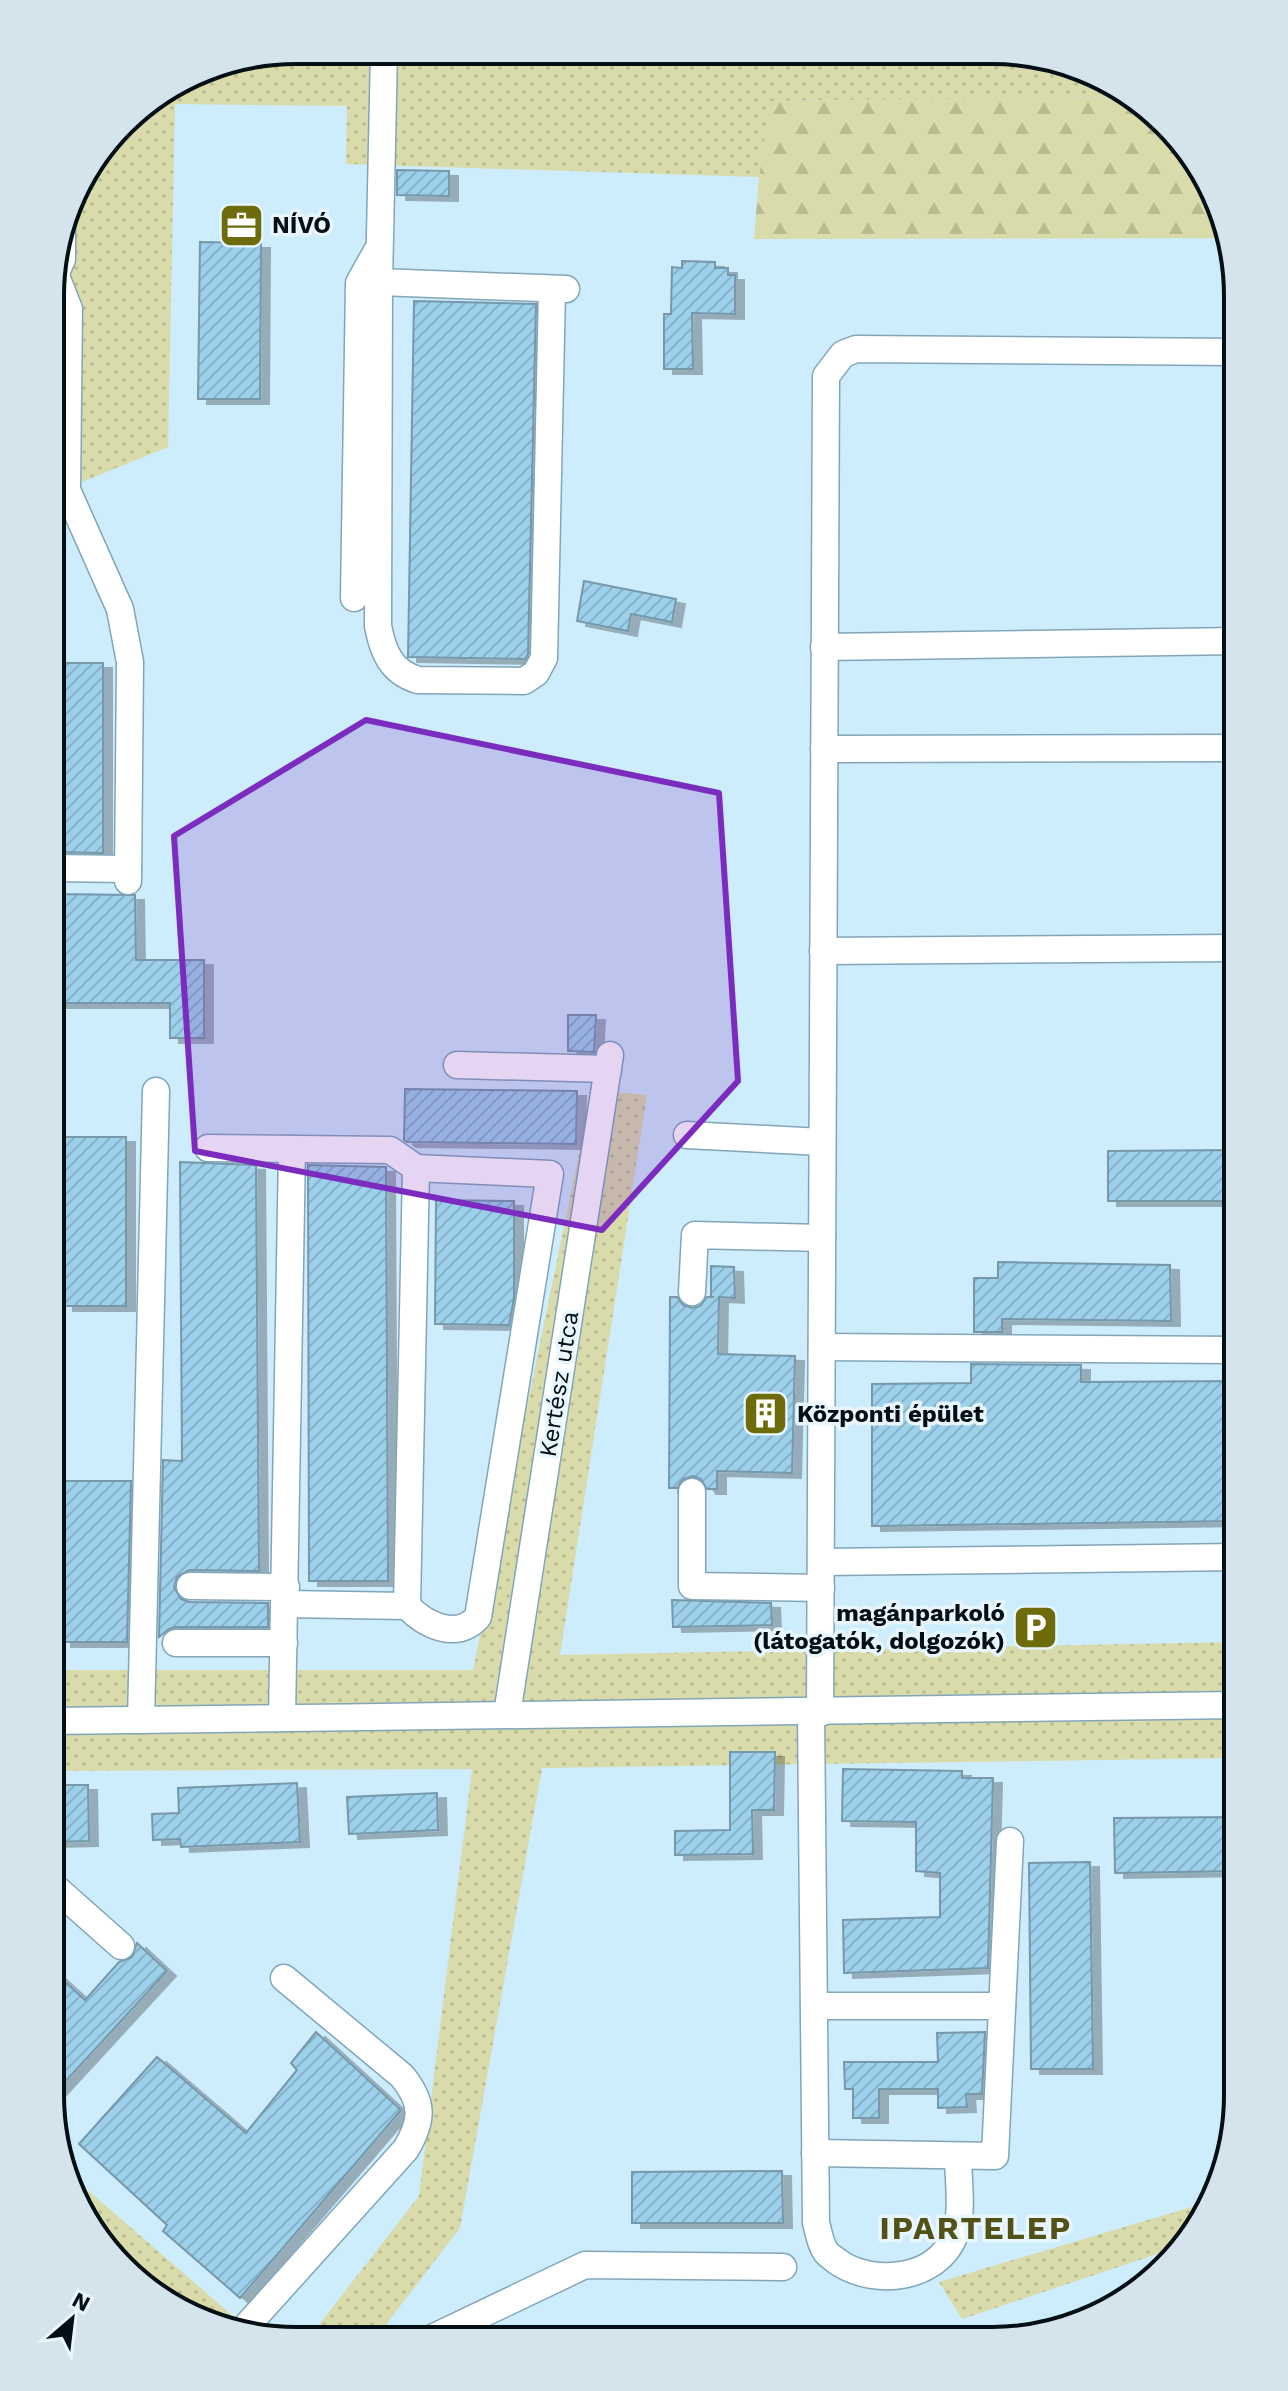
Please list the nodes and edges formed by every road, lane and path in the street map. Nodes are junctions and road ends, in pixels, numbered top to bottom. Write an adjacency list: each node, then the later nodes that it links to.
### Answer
1 (384, 64): 2 (street)
2 (379, 246): 3 (street); 8 (street)
3 (379, 282): 3 (street)
4 (64, 299): 6 (street)
5 (1224, 352): 10 (street)
6 (64, 498)
7 (64, 507): 13 (street)
8 (354, 598)
9 (1224, 641): 10 (street)
10 (824, 647): 12 (street)
11 (1224, 748): 12 (street)
12 (824, 749): 15 (street)
13 (64, 869)
14 (1224, 948): 15 (street)
15 (823, 951): 19 (street)
16 (457, 1065): 37 (street, Kertész utca)
17 (156, 1091): 39 (street)
18 (687, 1135): 19 (street)
19 (822, 1142): 23 (street)
20 (208, 1148): 21 (street)
21 (292, 1149): 22 (street); 31 (street)
22 (416, 1168): 32 (street); 32 (street)
23 (822, 1238): 24 (street); 25 (street)
24 (692, 1292)
25 (822, 1347): 26 (street); 29 (street)
26 (1224, 1350)
27 (692, 1492): 29 (street)
28 (1224, 1558): 29 (street)
29 (821, 1575): 36 (street)
30 (190, 1586): 31 (street)
31 (286, 1596): 32 (street); 34 (street)
32 (407, 1606)
33 (176, 1643): 34 (street)
34 (284, 1643): 38 (street)
35 (1224, 1705): 36 (street)
36 (816, 1713): 37 (street); 45 (street)
37 (507, 1714): 38 (street)
38 (282, 1718): 39 (street)
39 (141, 1720): 40 (street)
40 (64, 1721)
41 (1010, 1841): 46 (street)
42 (64, 1895): 43 (street)
43 (121, 1946)
44 (284, 1978): 50 (street)
45 (814, 2006): 46 (street); 47 (street)
46 (1002, 2006): 48 (street)
47 (815, 2153): 48 (street); 48 (street)
48 (958, 2156)
49 (783, 2267): 51 (street)
50 (250, 2322)
51 (455, 2327)

